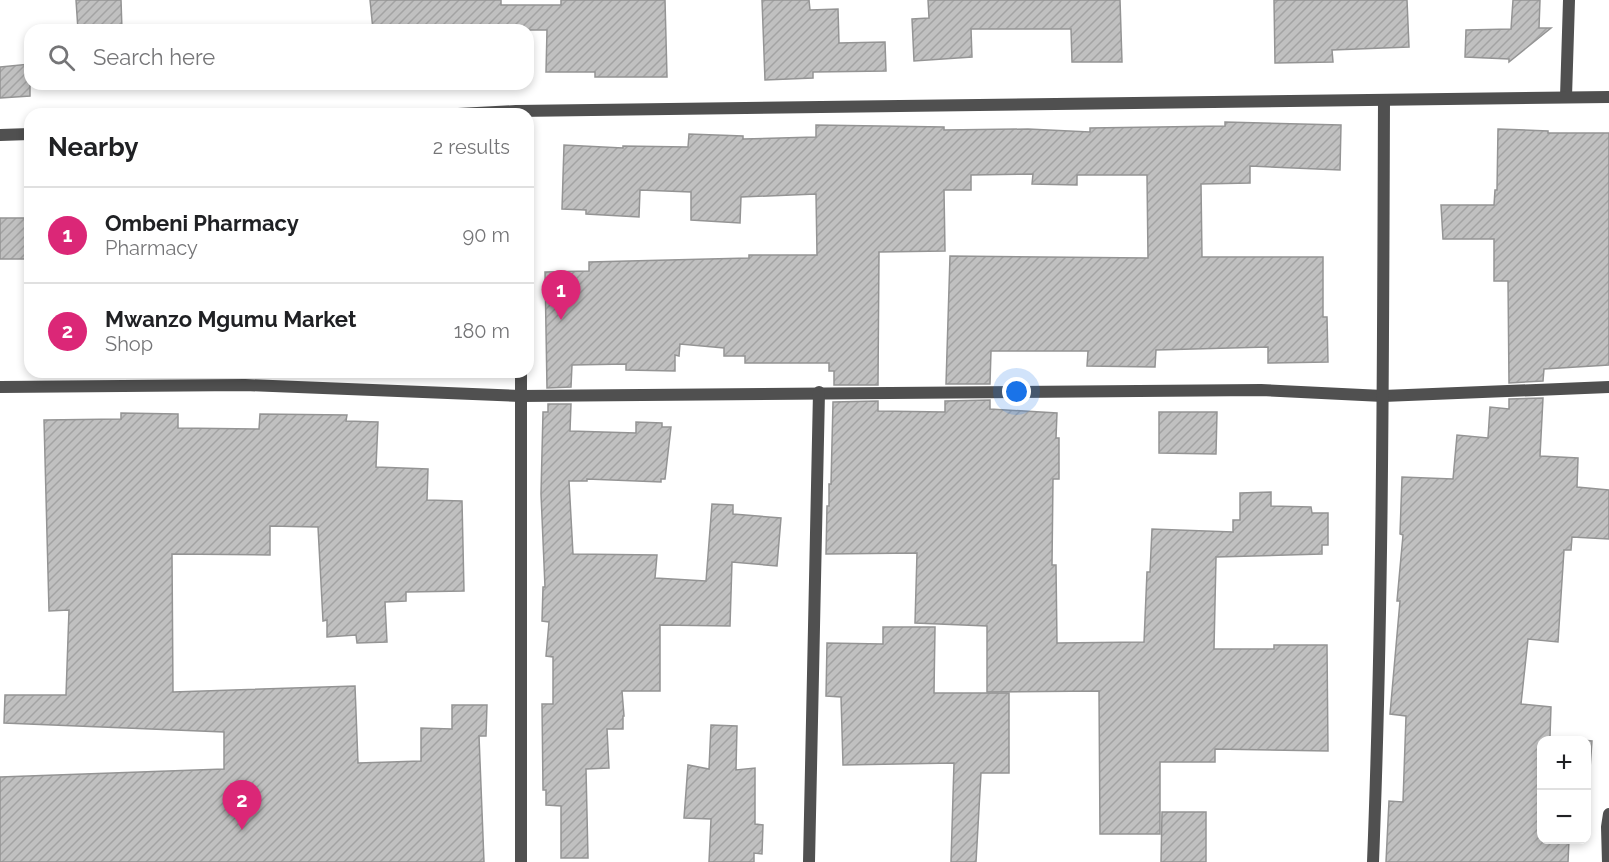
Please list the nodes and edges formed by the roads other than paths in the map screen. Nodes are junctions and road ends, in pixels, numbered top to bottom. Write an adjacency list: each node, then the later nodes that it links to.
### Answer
1 (1569, 0): 2 (street)
2 (1566, 97): 3 (street); 4 (street)
3 (1609, 97)
4 (1384, 100): 5 (street); 13 (street)
5 (534, 113)
6 (24, 134): 7 (street)
7 (0, 135)
8 (521, 378): 12 (street)
9 (0, 387): 12 (street)
10 (1609, 387): 13 (street)
11 (819, 393): 12 (street); 13 (street); 16 (street)
12 (520, 396): 15 (street)
13 (1383, 396): 17 (street)
14 (1609, 814): 18 (street)
15 (521, 862)
16 (809, 862)
17 (1373, 862)
18 (1608, 862)

